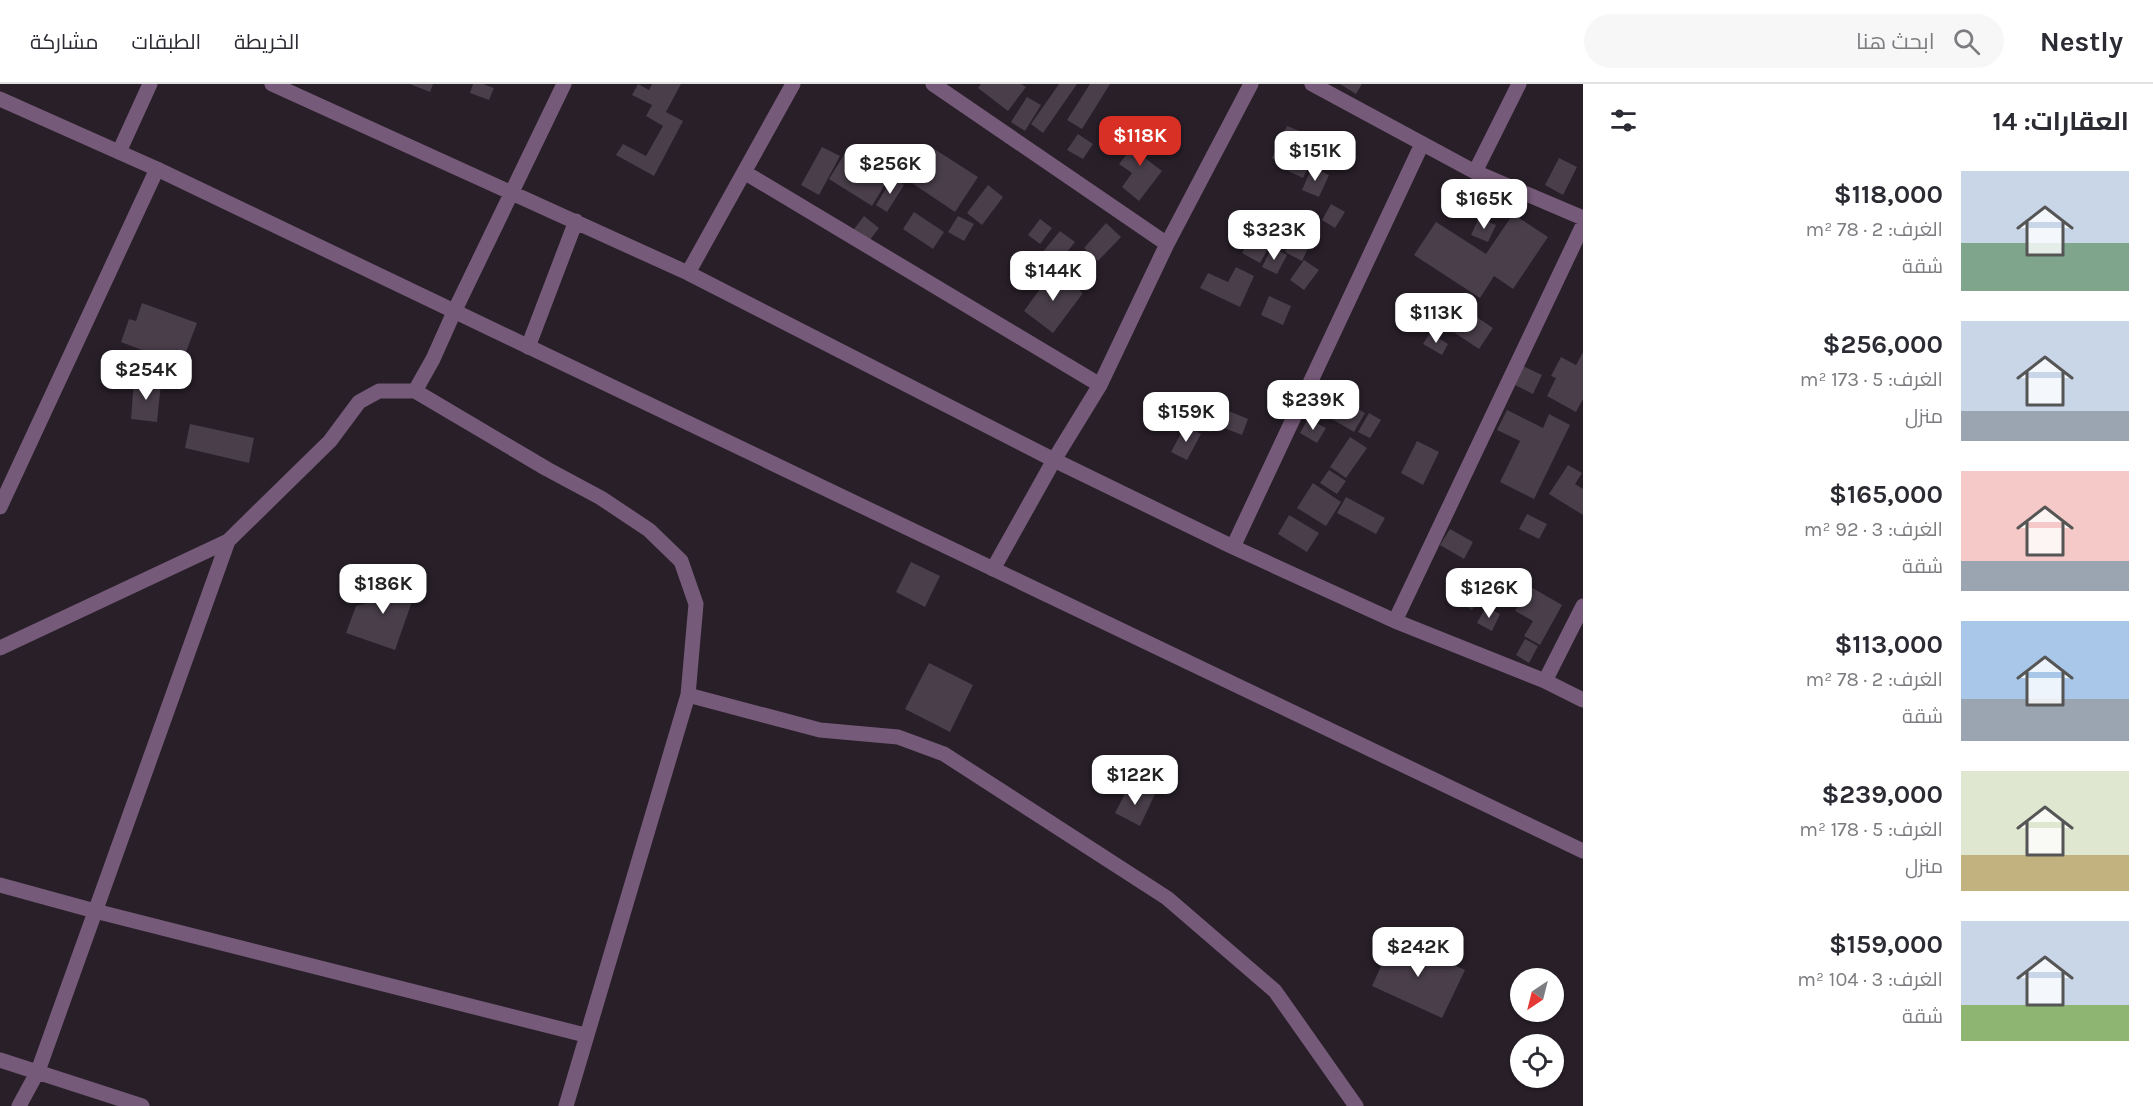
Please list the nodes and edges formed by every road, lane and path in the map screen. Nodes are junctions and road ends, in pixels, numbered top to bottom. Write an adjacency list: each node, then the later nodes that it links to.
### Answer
1 (150, 84): 11 (street)
2 (272, 84): 15 (street)
3 (564, 84): 15 (street)
4 (793, 84): 13 (street)
5 (933, 84): 19 (street)
6 (1251, 84): 19 (street)
7 (1312, 84): 10 (street)
8 (1519, 84): 14 (street)
9 (0, 99): 11 (street)
10 (1422, 144): 14 (street); 28 (street)
11 (119, 152): 12 (street)
12 (157, 169): 21 (street); 26 (street)
13 (744, 172): 20 (street); 23 (street)
14 (1475, 172): 16 (street)
15 (511, 193): 17 (street); 21 (street)
16 (1583, 218)
17 (576, 221): 20 (street); 22 (street)
18 (1583, 225): 31 (street)
19 (1167, 244): 23 (street)
20 (687, 273): 25 (street)
21 (454, 312): 22 (street); 24 (street)
22 (528, 347): 29 (street)
23 (1100, 385): 25 (street)
24 (415, 391): 27 (street); 34 (street)
25 (1054, 460): 28 (street); 29 (street)
26 (0, 507)
27 (228, 541): 32 (street); 38 (street)
28 (1233, 547): 31 (street)
29 (993, 569): 36 (street)
30 (1583, 606): 33 (street)
31 (1395, 621): 33 (street)
32 (0, 648)
33 (1545, 681): 35 (street)
34 (688, 695): 39 (street); 45 (street)
35 (1583, 700)
36 (1583, 851)
37 (0, 885): 38 (street)
38 (95, 911): 39 (street); 41 (street)
39 (585, 1035): 44 (street)
40 (0, 1060): 41 (street)
41 (38, 1071): 42 (street); 43 (street)
42 (19, 1106)
43 (142, 1106)
44 (566, 1106)
45 (1356, 1106)

